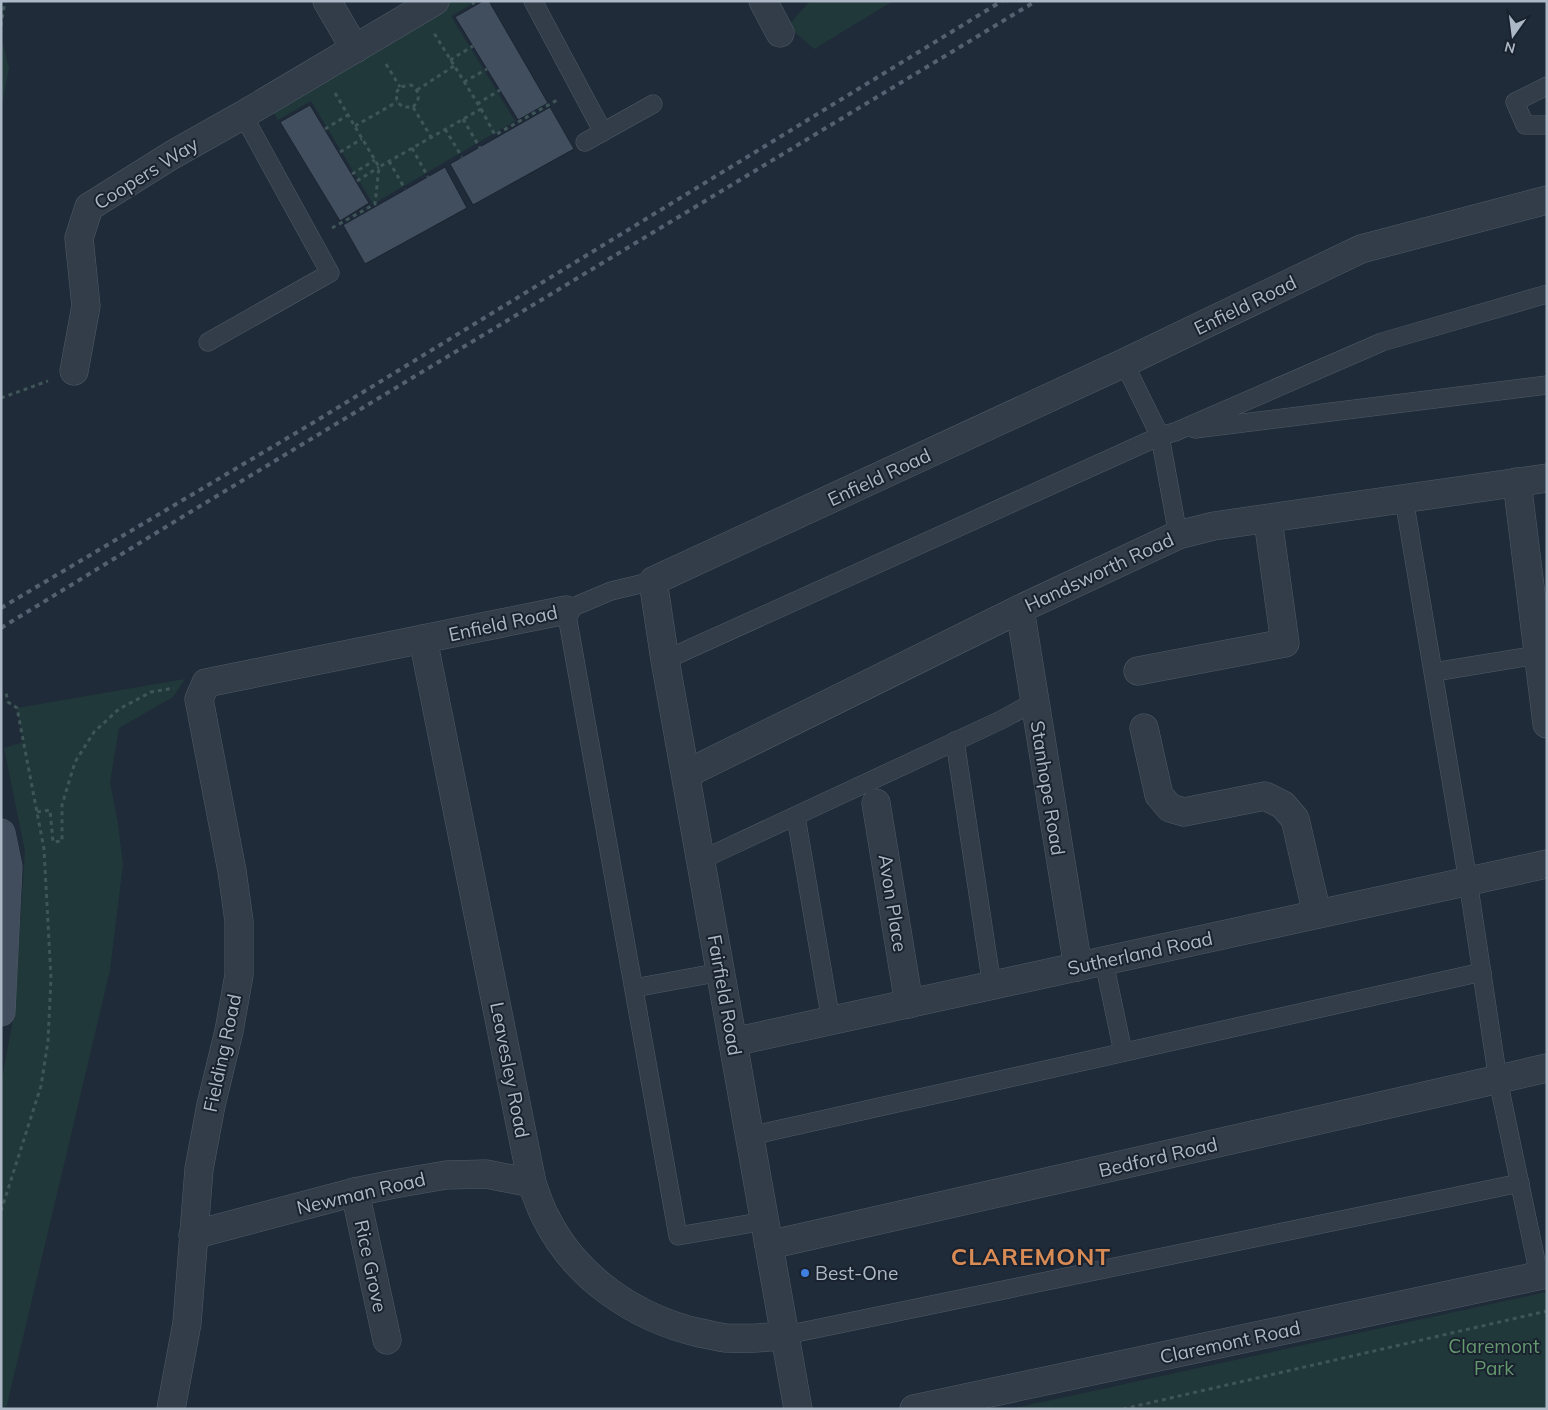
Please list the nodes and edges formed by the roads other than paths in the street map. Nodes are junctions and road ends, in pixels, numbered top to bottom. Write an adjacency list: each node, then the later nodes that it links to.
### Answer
1 (327, 1): 6 (street)
2 (533, 1): 11 (lane)
3 (763, 1): 5 (street)
4 (428, 6): 6 (street, Coopers Way)
5 (780, 34)
6 (355, 49): 9 (street, Coopers Way)
7 (1547, 86): 10 (lane)
8 (653, 104): 11 (lane)
9 (243, 115): 15 (lane); 17 (street, Coopers Way)
10 (1547, 126)
11 (603, 132): 12 (lane)
12 (585, 142)
13 (1547, 200): 16 (street, Enfield Road)
14 (1547, 294): 19 (lane)
15 (208, 342)
16 (1124, 364): 19 (lane); 25 (street, Enfield Road)
17 (74, 371)
18 (1547, 385): 19 (lane)
19 (1168, 434): 24 (lane); 30 (lane)
20 (1547, 478): 21 (street, Handsworth Road)
21 (1517, 482): 22 (street, Handsworth Road); 29 (street)
22 (1404, 499): 23 (street, Handsworth Road); 32 (lane)
23 (1268, 520): 24 (street, Handsworth Road); 31 (street)
24 (1178, 535): 26 (street, Handsworth Road)
25 (653, 581): 27 (lane, Enfield Road); 30 (street, Fairfield Road)
26 (1020, 608): 34 (street, Stanhope Road); 38 (street, Handsworth Road)
27 (566, 610): 28 (street, Enfield Road); 51 (lane)
28 (423, 639): 33 (street, Enfield Road); 60 (street, Leavesley Road)
29 (1538, 654): 32 (lane); 35 (street)
30 (665, 660): 38 (street, Fairfield Road)
31 (1138, 671)
32 (1434, 672): 44 (lane)
33 (203, 691): 64 (street, Fielding Road)
34 (1034, 702): 37 (lane); 47 (street, Stanhope Road)
35 (1547, 724)
36 (1144, 728): 45 (street)
37 (955, 741): 40 (lane); 50 (lane)
38 (686, 774): 42 (street, Fairfield Road)
39 (876, 803): 52 (street, Avon Place)
40 (796, 816): 42 (lane); 54 (lane)
41 (1, 833): 53 (main road)
42 (701, 860): 48 (street, Fairfield Road)
43 (1547, 864): 44 (street, Sutherland Road)
44 (1468, 881): 45 (street, Sutherland Road); 49 (lane)
45 (1317, 914): 46 (street, Sutherland Road)
46 (1104, 962): 47 (street, Sutherland Road); 56 (lane)
47 (1078, 967): 50 (street, Sutherland Road)
48 (721, 972): 51 (lane); 55 (street, Fairfield Road)
49 (1482, 972): 56 (lane); 58 (lane)
50 (992, 986): 52 (street, Sutherland Road)
51 (634, 988): 63 (lane)
52 (909, 1004): 54 (street, Sutherland Road)
53 (1, 1012)
54 (831, 1021): 55 (street, Sutherland Road)
55 (733, 1042): 59 (street, Fairfield Road)
56 (1123, 1052): 59 (lane)
57 (1547, 1068): 58 (street, Bedford Road)
58 (1498, 1080): 61 (lane); 63 (street, Bedford Road)
59 (750, 1136): 63 (street, Fairfield Road)
60 (532, 1183): 62 (street, Newman Road); 66 (street, Leavesley Road)
61 (1520, 1183): 65 (lane); 66 (lane)
62 (355, 1192): 64 (street, Newman Road); 67 (street, Rice Grove)
63 (767, 1233): 66 (street, Fairfield Road)
64 (193, 1235): 68 (street, Fielding Road)
65 (1543, 1274): 70 (street, Claremont Road)
66 (786, 1336): 69 (street, Fairfield Road)
67 (387, 1340)
68 (171, 1409)
69 (798, 1409)
70 (914, 1409)

